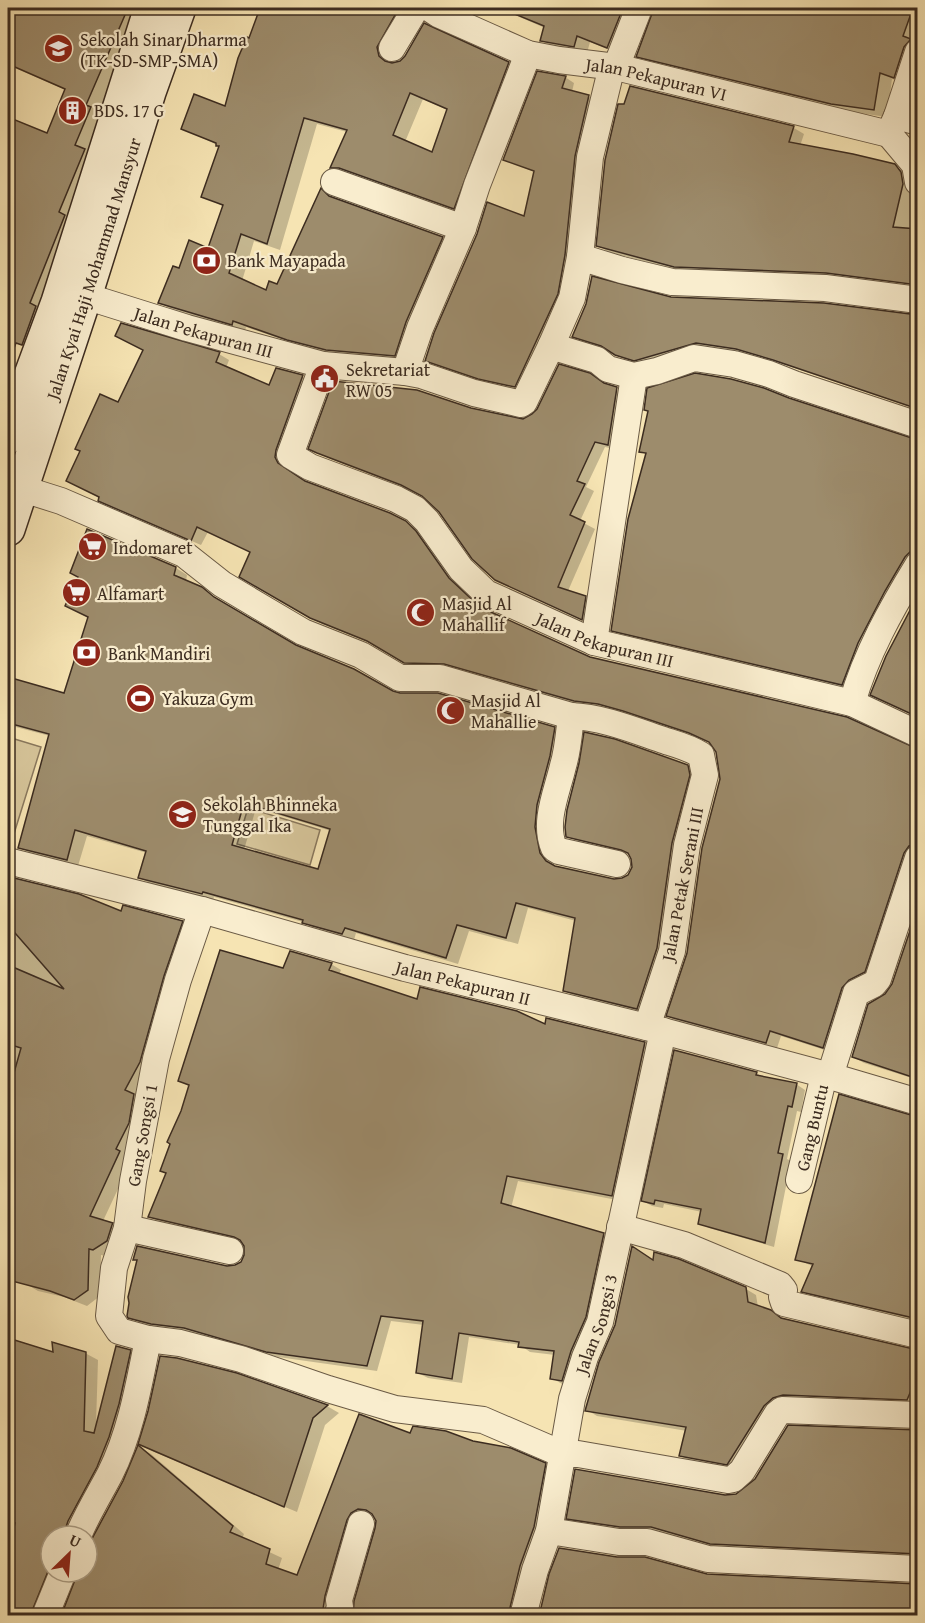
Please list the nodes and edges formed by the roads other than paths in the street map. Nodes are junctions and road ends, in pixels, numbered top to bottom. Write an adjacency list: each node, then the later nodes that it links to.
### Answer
1 (151, 8): 22 (main road, Jalan Kyai Haji Mohammad Mansyur)
2 (178, 8): 15 (main road, Jalan Kyai Haji Mohammad Mansyur)
3 (416, 8): 6 (street)
4 (429, 8): 8 (street, Jalan Pekapuran VI)
5 (639, 8): 9 (street)
6 (393, 48)
7 (918, 52): 10 (street)
8 (528, 54): 9 (street, Jalan Pekapuran VI); 13 (street)
9 (614, 66): 10 (street, Jalan Pekapuran VI); 14 (street)
10 (901, 124): 12 (street)
11 (334, 182): 13 (street)
12 (918, 182)
13 (462, 228): 19 (street)
14 (580, 257): 16 (street); 17 (street)
15 (85, 296): 18 (street, Jalan Pekapuran III); 23 (main road, Jalan Kyai Haji Mohammad Mansyur)
16 (918, 300)
17 (551, 346): 19 (street, Jalan Pekapuran III); 20 (street)
18 (322, 365): 19 (street, Jalan Pekapuran III); 26 (street, Jalan Pekapuran III)
19 (405, 372)
20 (634, 376): 21 (street); 26 (street)
21 (918, 425)
22 (8, 437)
23 (20, 488): 24 (main road, Jalan Kyai Haji Mohammad Mansyur); 28 (street)
24 (8, 529)
25 (918, 565): 27 (street)
26 (594, 642): 27 (street, Jalan Pekapuran III)
27 (852, 703): 29 (street, Jalan Pekapuran III)
28 (571, 716): 32 (street); 34 (street, Jalan Petak Serani III)
29 (918, 734)
30 (918, 858): 35 (street, Gang Buntu)
31 (8, 861): 33 (street, Jalan Pekapuran II)
32 (617, 864)
33 (202, 910): 34 (street, Jalan Pekapuran II); 39 (street, Gang Songsi 1)
34 (655, 1029): 35 (street, Jalan Pekapuran II); 38 (street, Jalan Songsi 3)
35 (827, 1075): 36 (street, Jalan Pekapuran II); 37 (street, Gang Buntu)
36 (918, 1102)
37 (799, 1180)
38 (620, 1227): 41 (street); 44 (street, Jalan Songsi 3)
39 (127, 1228): 40 (street); 42 (street, Gang Songsi 1)
40 (230, 1251)
41 (918, 1335)
42 (148, 1340): 44 (street, Gang Songsi 1); 45 (street)
43 (918, 1415): 44 (street, Gang Songsi 1)
44 (562, 1454): 47 (street, Jalan Songsi 3)
45 (83, 1524)
46 (361, 1524): 51 (street)
47 (549, 1531): 48 (street); 52 (street, Jalan Songsi 3)
48 (918, 1569)
49 (58, 1584): 50 (street)
50 (45, 1616)
51 (337, 1616)
52 (523, 1616)

